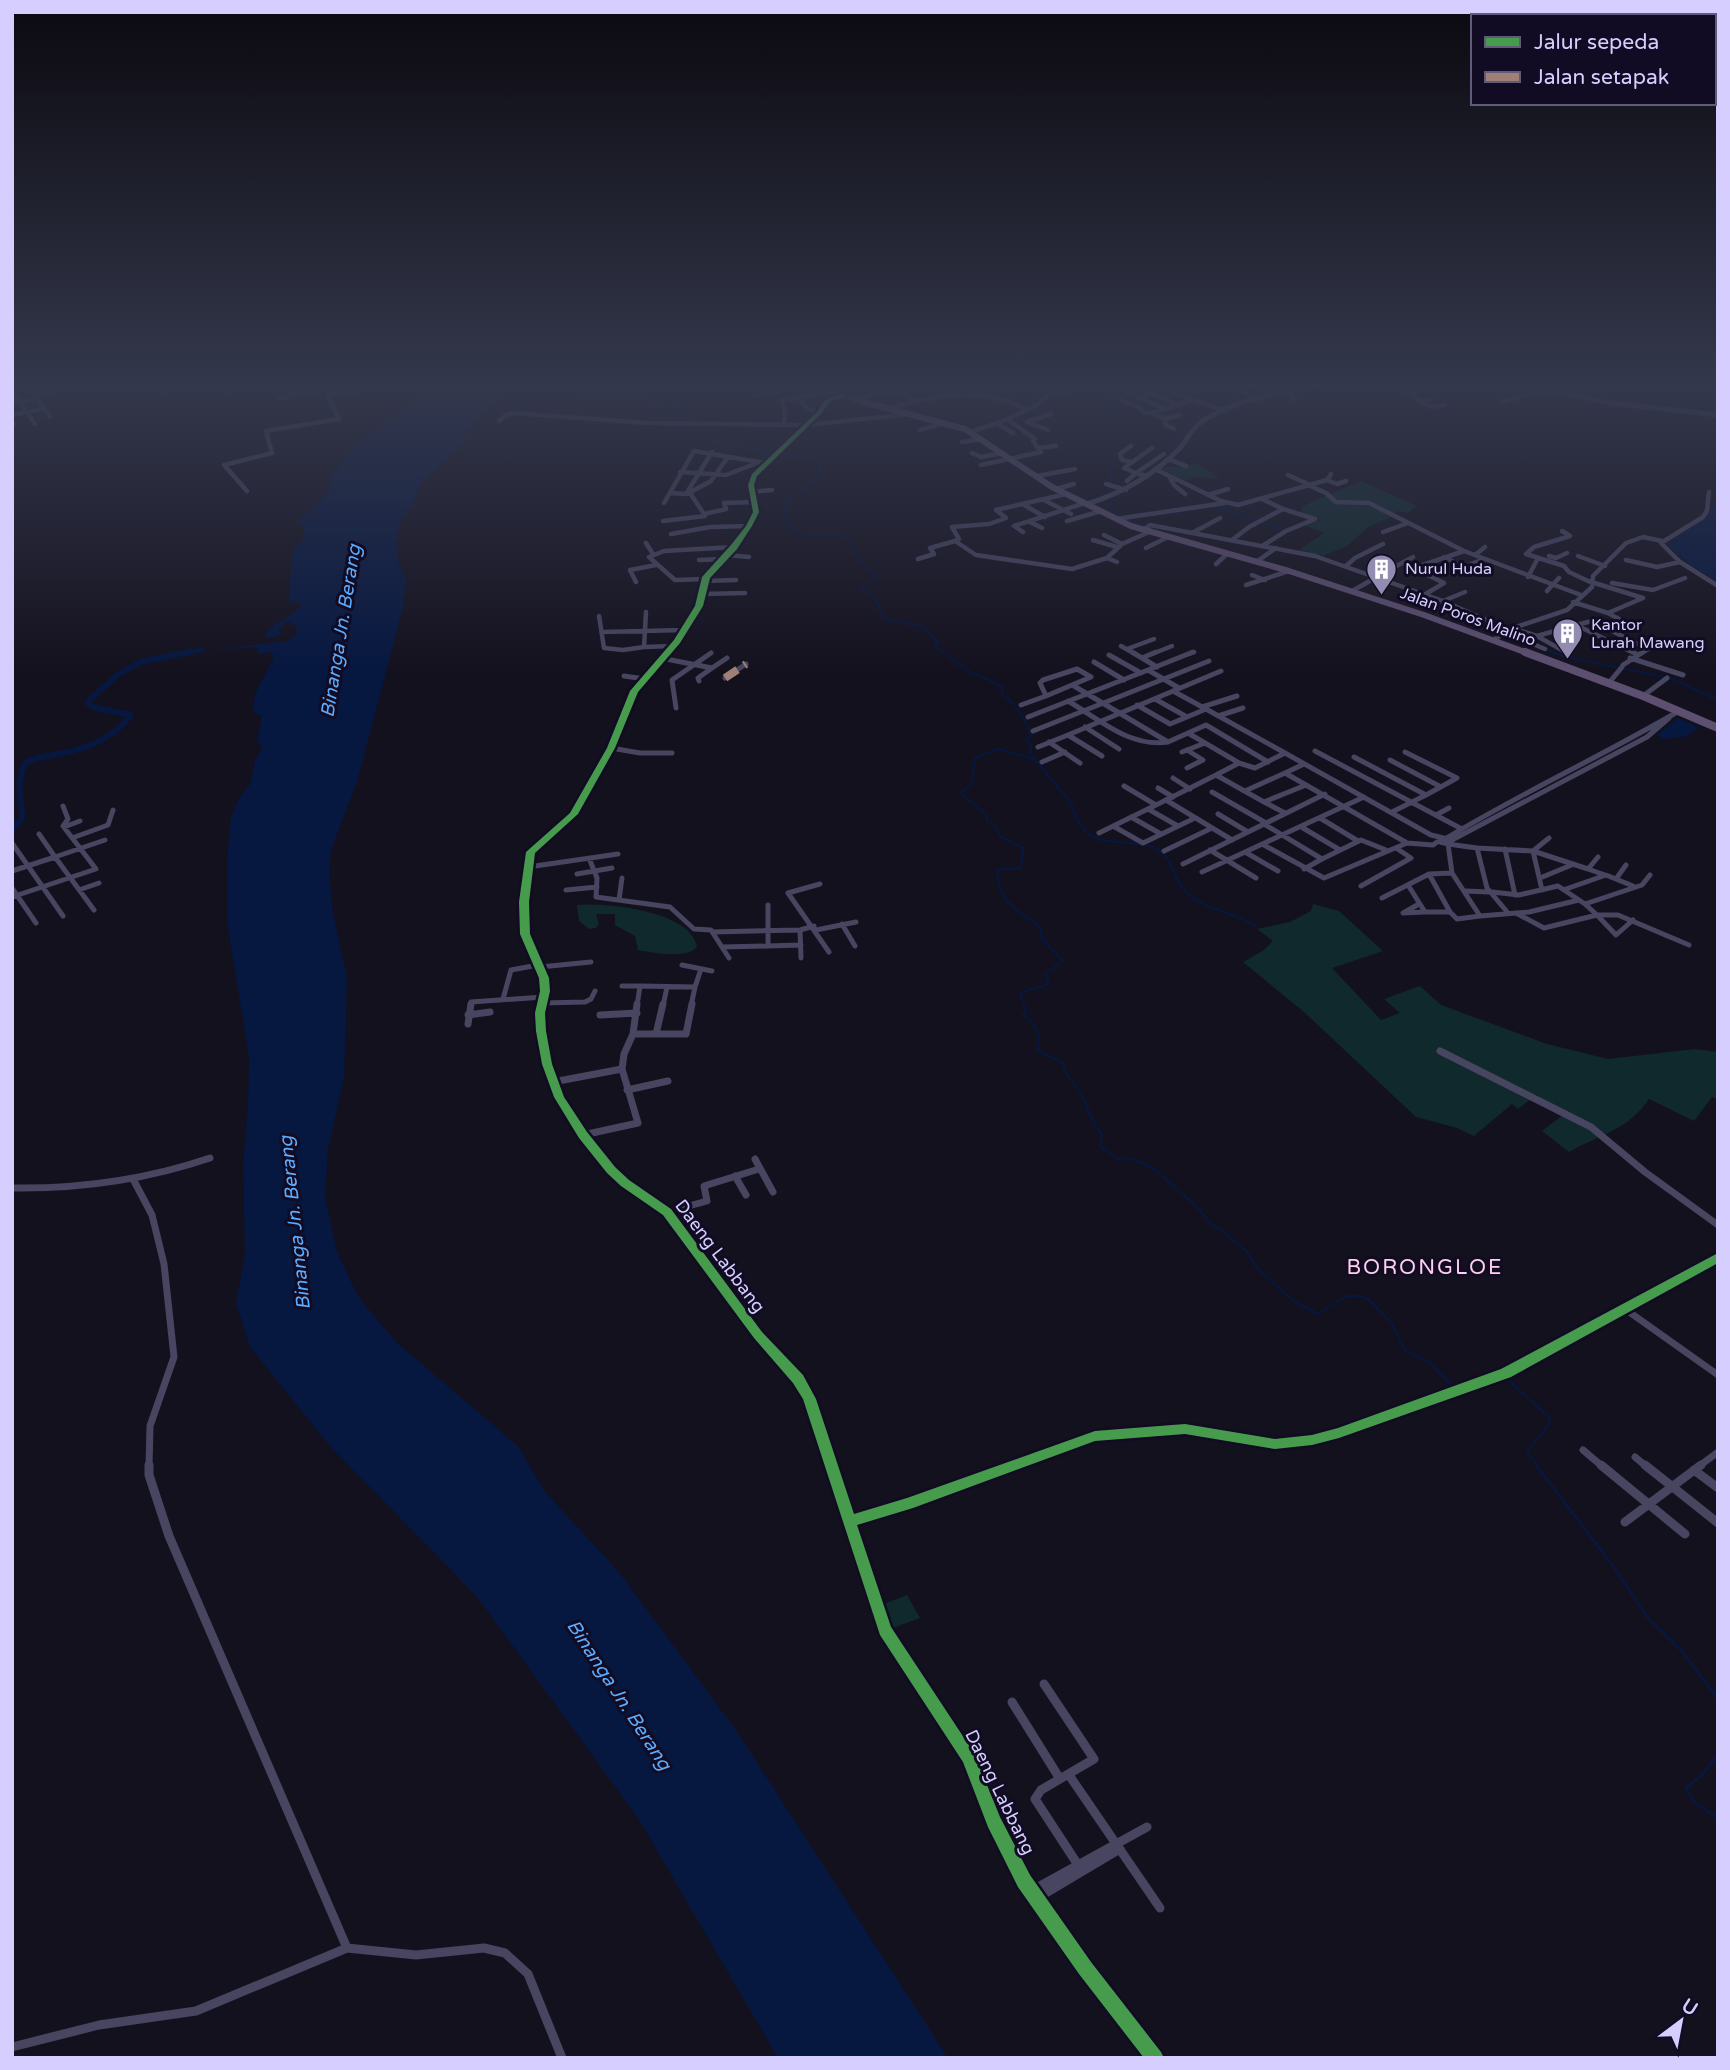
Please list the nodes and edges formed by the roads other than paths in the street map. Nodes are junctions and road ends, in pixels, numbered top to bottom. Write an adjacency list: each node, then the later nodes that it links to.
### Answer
1 (238, 482): 21 (street)
2 (675, 482): 24 (street)
3 (693, 482): 25 (street)
4 (706, 482): 25 (street)
5 (752, 482): 22 (street)
6 (1045, 482): 15 (main road, Jalan Poros Malino)
7 (1137, 482): 18 (street)
8 (1172, 482): 27 (street)
9 (1180, 482): 29 (street)
10 (1302, 482): 14 (street)
11 (1321, 482): 14 (street)
12 (1074, 484): 15 (street)
13 (1107, 484): 18 (street)
14 (1309, 485): 20 (street); 50 (street)
15 (1056, 489): 26 (main road, Jalan Poros Malino)
16 (1228, 489): 29 (street)
17 (772, 490): 22 (street)
18 (1126, 490): 35 (street)
19 (1269, 490): 30 (street)
20 (1292, 490): 28 (street); 30 (street)
21 (247, 491)
22 (753, 492): 33 (street, Daeng Labbang)
23 (1709, 492): 66 (street)
24 (670, 493): 25 (street); 34 (street)
25 (688, 494): 42 (street)
26 (1066, 494): 35 (main road, Jalan Poros Malino); 53 (street)
27 (1185, 494)
28 (1301, 494)
29 (1208, 495): 36 (street)
30 (1268, 497): 31 (street)
31 (1260, 499): 36 (street); 38 (street)
32 (1044, 500): 39 (street)
33 (755, 502): 42 (street); 52 (street, Daeng Labbang)
34 (664, 503)
35 (1086, 503): 39 (street); 40 (main road, Jalan Poros Malino)
36 (1227, 503): 44 (street)
37 (1024, 505): 43 (street)
38 (1283, 509): 64 (street); 70 (street)
39 (1064, 510): 41 (street); 43 (street)
40 (1101, 511): 44 (main road, Jalan Poros Malino); 48 (street)
41 (1071, 514)
42 (704, 515): 47 (street); 51 (street)
43 (1045, 517): 49 (street)
44 (1120, 518): 55 (main road, Jalan Poros Malino)
45 (1220, 518): 60 (street)
46 (952, 519): 53 (street)
47 (663, 521)
48 (1067, 521)
49 (1030, 522): 54 (street); 57 (street)
50 (1408, 523): 58 (street); 76 (street)
51 (714, 526): 52 (street); 59 (street)
52 (749, 526): 72 (street, Daeng Labbang)
53 (958, 526): 65 (street)
54 (1042, 528)
55 (1147, 529): 60 (street); 62 (main road, Jalan Poros Malino); 71 (street)
56 (1562, 531): 87 (street)
57 (1023, 532)
58 (1383, 532)
59 (671, 534)
60 (1193, 534): 64 (street); 67 (street)
61 (1104, 535): 71 (street)
62 (1168, 537): 67 (main road, Jalan Poros Malino); 74 (street)
63 (1093, 540): 71 (street)
64 (1232, 540): 70 (street)
65 (956, 541): 86 (street); 88 (street)
66 (1662, 541): 94 (street); 100 (street)
67 (1185, 542): 79 (main road, Jalan Poros Malino)
68 (646, 543): 78 (street)
69 (1383, 544): 99 (street)
70 (1264, 545): 75 (street)
71 (1119, 546): 86 (street)
72 (734, 547): 78 (street); 82 (street, Daeng Labbang)
73 (1485, 547): 80 (street)
74 (1146, 548)
75 (1274, 549): 93 (street); 99 (street)
76 (1464, 551): 80 (street); 85 (street)
77 (1567, 553): 87 (street)
78 (653, 554): 98 (street)
79 (1227, 554): 93 (main road, Jalan Poros Malino); 96 (street)
80 (1475, 555): 89 (street)
81 (1578, 556): 100 (street)
82 (725, 557): 83 (street); 90 (street); 109 (street, Daeng Labbang)
83 (749, 557)
84 (1413, 557): 95 (street)
85 (1444, 557): 101 (street); 102 (street)
86 (1107, 558): 92 (street)
87 (1539, 558): 106 (street); 112 (street)
88 (918, 559)
89 (1485, 559): 97 (street); 106 (street)
90 (699, 560)
91 (1626, 560): 94 (street)
92 (1117, 562)
93 (1255, 562): 103 (main road, Jalan Poros Malino)
94 (1680, 562): 116 (street)
95 (1403, 563): 101 (street); 105 (street)
96 (1216, 564)
97 (1471, 564)
98 (656, 565): 109 (street); 113 (street)
99 (1346, 566): 105 (street)
100 (1605, 566): 112 (street)
101 (1414, 568): 124 (street)
102 (1469, 570)
103 (1289, 571): 111 (street); 117 (main road, Jalan Poros Malino)
104 (1252, 575): 111 (street)
105 (1376, 577): 117 (street); 124 (street)
106 (1528, 577): 115 (street)
107 (1685, 578): 112 (street)
108 (1559, 579): 115 (street)
109 (704, 580): 110 (street); 122 (street, Daeng Labbang)
110 (736, 580)
111 (1265, 580): 114 (street)
112 (1594, 580): 119 (street); 129 (street)
113 (636, 582)
114 (1246, 584)
115 (1554, 586): 118 (street); 125 (street)
116 (1718, 586)
117 (1352, 591): 141 (main road, Jalan Poros Malino)
118 (1547, 591)
119 (1588, 591): 123 (street); 125 (street)
120 (1465, 592): 126 (street)
121 (745, 593): 122 (street)
122 (701, 594): 133 (street, Daeng Labbang)
123 (1596, 594)
124 (1424, 595): 126 (street)
125 (1581, 595): 127 (street)
126 (1443, 601): 135 (street)
127 (1573, 602): 129 (street); 135 (street)
128 (646, 612): 134 (street)
129 (1608, 613): 131 (street)
130 (599, 616): 137 (street)
131 (1626, 623)
132 (1576, 625): 136 (street); 150 (street); 150 (street)
133 (684, 629): 134 (street); 143 (street, Daeng Labbang)
134 (644, 630): 137 (street); 145 (street)
135 (1509, 631): 138 (street); 141 (street); 146 (street)
136 (1558, 631): 138 (street); 139 (street)
137 (602, 632): 145 (street)
138 (1537, 636): 146 (street)
139 (1570, 637)
140 (1154, 639): 154 (street)
141 (1493, 640): 174 (main road, Jalan Poros Malino)
142 (1563, 643): 146 (street)
143 (672, 646): 145 (street); 152 (street, Daeng Labbang)
144 (1172, 646): 154 (street)
145 (644, 647)
146 (1549, 647): 149 (street)
147 (698, 652): 158 (street)
148 (1194, 652): 160 (street)
149 (1567, 653)
150 (1636, 654): 155 (street)
151 (1109, 655): 165 (street)
152 (661, 658): 158 (street); 170 (street, Daeng Labbang)
153 (727, 658): 161 (street)
154 (1142, 658): 160 (street)
155 (1630, 658): 166 (street); 174 (street)
156 (1209, 661): 171 (street)
157 (1094, 662): 172 (street)
158 (693, 664): 161 (street); 188 (street)
159 (746, 664): 164 (street)
160 (1157, 667): 162 (street)
161 (713, 668): 164 (street); 173 (street)
162 (1148, 670): 165 (street); 171 (street)
163 (1222, 671): 176 (street)
164 (730, 672): 168 (street)
165 (1141, 673): 172 (street)
166 (1684, 675)
167 (624, 676): 170 (street)
168 (724, 678)
169 (1667, 678): 180 (street)
170 (645, 679): 208 (street, Daeng Labbang)
171 (1164, 679): 176 (street); 185 (street)
172 (1124, 680): 177 (street)
173 (699, 681)
174 (1608, 684): 180 (main road, Jalan Poros Malino)
175 (1074, 686): 177 (street); 178 (street); 178 (street)
176 (1176, 690): 181 (street); 182 (street)
177 (1088, 694): 183 (street); 185 (street)
178 (1046, 696): 184 (street)
179 (1237, 696): 189 (street)
180 (1643, 696): 192 (main road, Jalan Poros Malino)
181 (1154, 699): 187 (street); 196 (street)
182 (1189, 700): 186 (street); 189 (street)
183 (1068, 701): 191 (street); 195 (street)
184 (1019, 703)
185 (1104, 703): 191 (street); 193 (street)
186 (1179, 704)
187 (1138, 705): 193 (street); 196 (street)
188 (676, 708)
189 (1203, 708): 194 (street); 196 (street)
190 (1242, 708): 194 (street)
191 (1086, 710): 197 (street); 201 (street)
192 (1679, 711): 200 (main road, Jalan Poros Malino); 261 (street)
193 (1120, 713): 197 (street); 205 (street)
194 (1218, 716): 214 (street)
195 (1028, 717)
196 (1188, 717): 198 (street)
197 (1102, 720): 199 (street); 205 (street)
198 (1206, 725): 202 (street); 219 (street)
199 (1086, 727): 203 (street); 209 (street)
200 (1718, 728)
201 (1033, 731)
202 (1188, 733): 205 (street); 206 (street)
203 (1068, 735): 204 (street); 215 (street)
204 (1049, 742): 207 (street); 211 (street)
205 (1168, 742)
206 (1205, 743): 221 (street); 223 (street)
207 (1038, 747)
208 (611, 748): 213 (street); 296 (street, Daeng Labbang)
209 (1119, 749)
210 (1315, 751): 240 (street)
211 (1065, 752): 218 (street); 220 (street)
212 (1405, 752): 229 (street)
213 (672, 753)
214 (1285, 753): 219 (street); 222 (street)
215 (1102, 756)
216 (1354, 757): 235 (street)
217 (1390, 760): 229 (street)
218 (1042, 762)
219 (1268, 762): 221 (street)
220 (1080, 763)
221 (1239, 763): 225 (street)
222 (1304, 764): 224 (street); 237 (street)
223 (1187, 768)
224 (1285, 773): 227 (street); 232 (street)
225 (1216, 775): 231 (street); 232 (street)
226 (1172, 778): 231 (street)
227 (1306, 785): 234 (street); 239 (street)
228 (1124, 786): 241 (street)
229 (1440, 787): 235 (street)
230 (1158, 788): 236 (street)
231 (1190, 789): 236 (street)
232 (1245, 791): 239 (street)
233 (1212, 792): 255 (street)
234 (1325, 794): 243 (street); 248 (street)
235 (1426, 795): 240 (street)
236 (1173, 797): 238 (street)
237 (1364, 797): 243 (street); 247 (street)
238 (1166, 800): 241 (street); 252 (street)
239 (1264, 802): 248 (street)
240 (1410, 802): 247 (street); 250 (street)
241 (1156, 805): 244 (street)
242 (63, 806): 258 (street)
243 (1345, 806): 253 (street); 274 (street)
244 (1148, 808): 251 (street); 257 (street)
245 (1449, 808): 250 (street)
246 (113, 810): 267 (street)
247 (1392, 812): 272 (street)
248 (1285, 813): 255 (street)
249 (1218, 814): 262 (street)
250 (1436, 816): 261 (street)
251 (1131, 817): 256 (street); 265 (street)
252 (1195, 818): 257 (street); 259 (street)
253 (1320, 818): 260 (street); 271 (street)
254 (80, 821): 258 (street)
255 (1265, 823): 262 (street); 266 (street)
256 (1114, 826): 263 (street); 265 (street)
257 (1178, 826): 265 (street)
258 (64, 827): 267 (street)
259 (1212, 828): 270 (street); 283 (street)
260 (1303, 828): 266 (street); 281 (street)
261 (1463, 830): 272 (street); 276 (street)
262 (1248, 832): 270 (street)
263 (1099, 833)
264 (39, 834): 287 (street)
265 (1161, 834)
266 (1284, 836): 275 (street); 290 (street)
267 (72, 838): 277 (street)
268 (1549, 838): 284 (street)
269 (105, 840): 277 (street)
270 (1231, 840): 280 (street)
271 (1358, 841): 281 (street); 282 (street)
272 (1443, 841): 274 (street); 276 (street); 304 (street)
273 (12, 843): 295 (street)
274 (1407, 843): 278 (street)
275 (1262, 844): 285 (street); 298 (street)
276 (1476, 847): 279 (street); 327 (street)
277 (80, 848): 287 (street); 309 (street)
278 (1396, 848): 282 (street); 317 (street)
279 (1505, 849): 284 (street); 328 (street)
280 (1210, 850): 291 (street); 292 (street)
281 (1340, 850): 290 (street)
282 (1386, 850): 298 (street)
283 (1164, 851)
284 (1533, 851): 293 (street); 312 (street)
285 (1245, 852): 291 (street); 302 (street)
286 (618, 854): 289 (street)
287 (55, 857): 295 (street); 309 (street)
288 (1598, 857): 299 (street)
289 (589, 858): 296 (street); 301 (street)
290 (1322, 859): 298 (street)
291 (1229, 860): 303 (street); 311 (street)
292 (1183, 864)
293 (1574, 864): 299 (street); 312 (street)
294 (1626, 865): 313 (street)
295 (29, 866): 300 (street); 318 (street)
296 (528, 867): 363 (street, Daeng Labbang)
297 (612, 868): 301 (street)
298 (1304, 869)
299 (1588, 869): 307 (street)
300 (12, 871)
301 (594, 871): 305 (street); 319 (street)
302 (1278, 872)
303 (1202, 873)
304 (1452, 873): 306 (street); 326 (street)
305 (577, 874)
306 (1429, 874): 316 (street); 337 (street)
307 (1606, 875): 313 (street); 322 (street)
308 (1650, 875): 320 (street)
309 (71, 878): 318 (street); 323 (street)
310 (622, 878): 331 (street)
311 (1256, 878)
312 (1540, 878): 325 (street)
313 (1616, 879): 320 (street)
314 (99, 883): 323 (street)
315 (820, 884): 347 (street)
316 (1408, 885): 330 (street); 333 (street)
317 (1361, 886)
318 (43, 887): 329 (street); 341 (street)
319 (597, 887): 324 (street); 331 (street)
320 (1634, 887): 332 (street)
321 (12, 888): 329 (street)
322 (1566, 889): 325 (street); 332 (street)
323 (79, 890): 335 (street)
324 (566, 890)
325 (1542, 890): 328 (street)
326 (1465, 891): 327 (street); 342 (street)
327 (1491, 892): 328 (street); 338 (street)
328 (1515, 895)
329 (15, 897): 345 (street)
330 (1382, 898)
331 (620, 900): 350 (street)
332 (1582, 902): 339 (street); 340 (street)
333 (1419, 904): 336 (street); 336 (street)
334 (768, 905): 348 (street)
335 (94, 910)
336 (1425, 912): 337 (street)
337 (1450, 912): 342 (street)
338 (1508, 913): 339 (street); 342 (street)
339 (1516, 913): 340 (street)
340 (1597, 915): 343 (street); 343 (street)
341 (63, 916)
342 (1480, 916)
343 (1633, 920): 351 (street)
344 (856, 922): 346 (street)
345 (36, 923)
346 (842, 925): 347 (street); 354 (street)
347 (815, 928): 349 (street); 357 (street)
348 (768, 930): 349 (street); 350 (street); 352 (street)
349 (800, 930): 353 (street)
350 (712, 932): 355 (street)
351 (1689, 945)
352 (768, 946): 353 (street); 356 (street)
353 (801, 946): 360 (street)
354 (855, 946)
355 (722, 947): 356 (street); 359 (street)
356 (757, 947): 358 (street)
357 (829, 952)
358 (757, 957)
359 (729, 958)
360 (801, 958)
361 (591, 962): 363 (street)
362 (682, 965): 364 (street)
363 (539, 966): 371 (street); 372 (street, Daeng Labbang)
364 (701, 969): 365 (street); 369 (street)
365 (712, 971)
366 (622, 986): 367 (street)
367 (640, 986): 368 (street); 374 (street)
368 (667, 987): 369 (street); 379 (street)
369 (695, 987): 379 (street)
370 (595, 991): 372 (street)
371 (503, 999): 372 (street); 375 (street)
372 (542, 1000): 382 (street, Daeng Labbang)
373 (490, 1012): 375 (street)
374 (637, 1013): 376 (street); 378 (street)
375 (468, 1015): 377 (street)
376 (600, 1015)
377 (468, 1024)
378 (634, 1034): 379 (street); 381 (street)
379 (656, 1034)
380 (1440, 1051): 395 (street)
381 (622, 1069): 382 (street); 384 (street)
382 (552, 1082): 385 (street, Daeng Labbang)
383 (668, 1082): 384 (street)
384 (627, 1090): 385 (street)
385 (583, 1135): 394 (street, Daeng Labbang)
386 (210, 1158): 390 (street)
387 (755, 1159): 388 (street)
388 (759, 1169): 389 (street); 392 (street)
389 (735, 1176): 393 (street); 394 (street)
390 (133, 1179): 391 (street); 418 (street)
391 (12, 1188)
392 (773, 1192)
393 (746, 1195)
394 (667, 1212): 406 (street, Daeng Labbang)
395 (1718, 1225)
396 (1718, 1258): 397 (street)
397 (1625, 1309): 398 (street); 406 (street)
398 (1718, 1375)
399 (1583, 1450): 405 (street)
400 (1718, 1453): 402 (street)
401 (1635, 1457): 403 (street)
402 (1694, 1469): 403 (street); 404 (street)
403 (1672, 1487): 405 (street); 408 (street)
404 (1718, 1488)
405 (1649, 1504): 407 (street); 409 (street)
406 (850, 1521): 416 (street, Daeng Labbang)
407 (1625, 1522)
408 (1718, 1523)
409 (1685, 1534)
410 (1044, 1684): 412 (street)
411 (1012, 1702): 412 (street)
412 (1065, 1777): 414 (street); 415 (street)
413 (1147, 1828): 414 (street)
414 (1120, 1844): 415 (street); 417 (street)
415 (1079, 1867): 416 (street)
416 (1034, 1895): 421 (street, Daeng Labbang)
417 (1160, 1908)
418 (347, 1948): 419 (street); 420 (street)
419 (12, 2047)
420 (562, 2058)
421 (1156, 2058)

